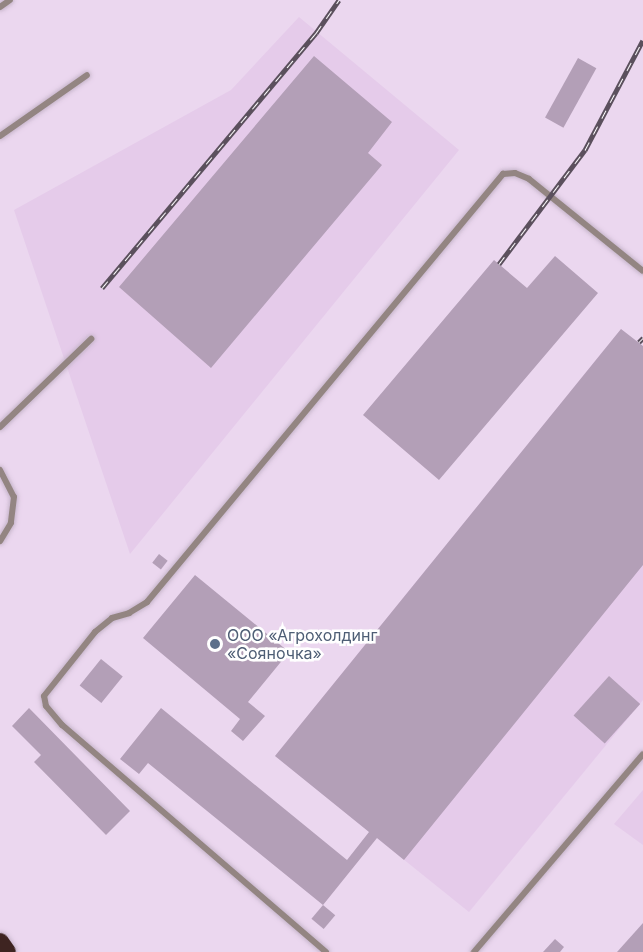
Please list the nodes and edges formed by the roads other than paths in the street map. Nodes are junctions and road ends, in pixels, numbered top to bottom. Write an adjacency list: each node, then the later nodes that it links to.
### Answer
1 (10, 0): 2 (lane)
2 (0, 7)
3 (87, 75): 4 (lane)
4 (0, 136)
5 (643, 271): 13 (lane)
6 (91, 339): 7 (lane)
7 (0, 427)
8 (0, 470): 9 (lane)
9 (0, 541)
10 (643, 754): 14 (lane)
11 (0, 942): 12 (highway)
12 (7, 952)
13 (326, 952)
14 (474, 952)

